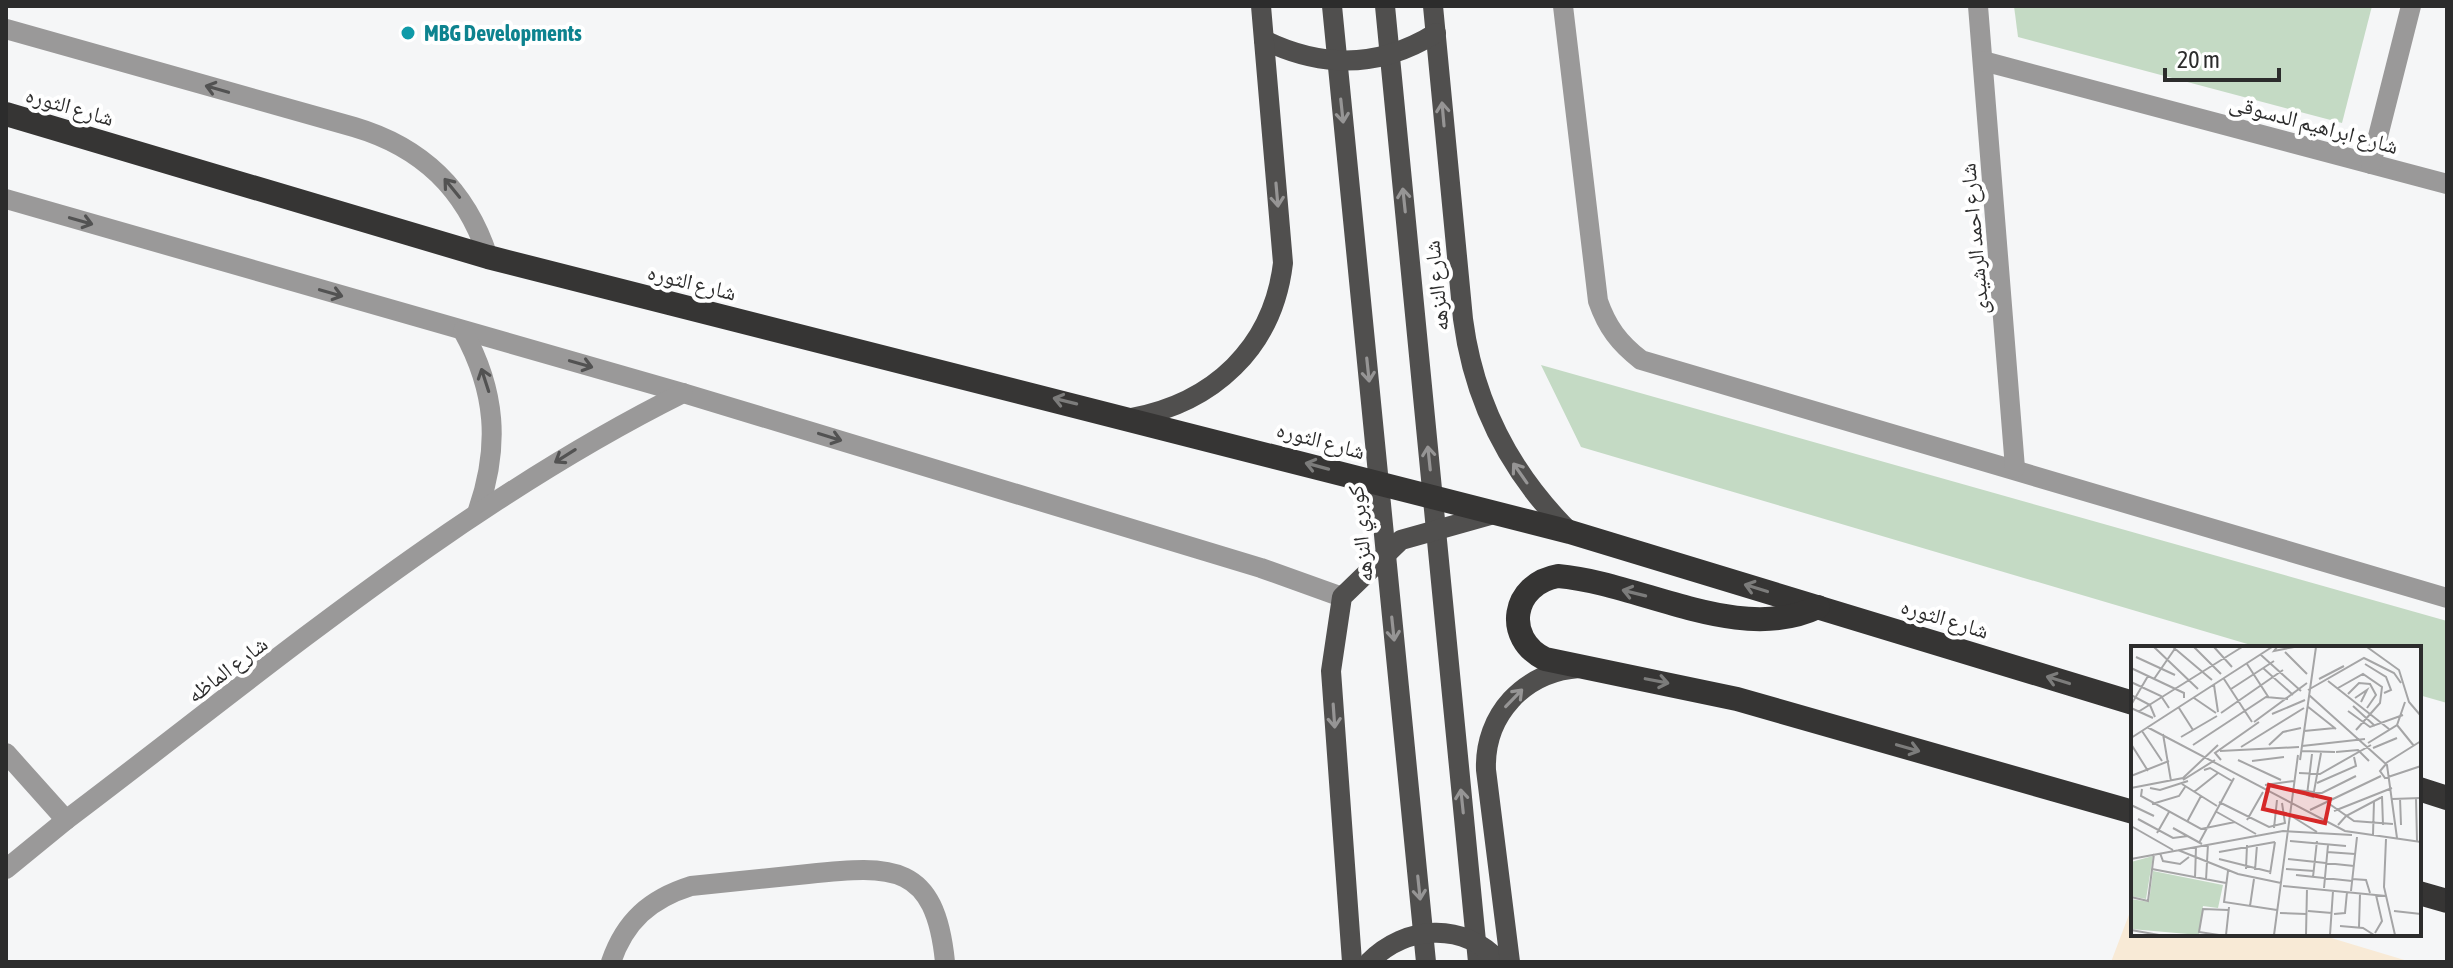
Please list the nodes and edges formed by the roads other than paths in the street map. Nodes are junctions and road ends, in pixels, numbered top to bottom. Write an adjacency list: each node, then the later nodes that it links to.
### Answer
1 (1261, 6): 10 (main road)
2 (1332, 6): 41 (main road, كوبري النزهه, one-way to 41)
3 (1385, 6): 42 (main road, one-way to 3)
4 (1433, 6): 9 (main road, شارع النزهه)
5 (1563, 6): 20 (street)
6 (1978, 6): 11 (street, شارع احمد الرشيدى)
7 (2411, 6): 13 (street)
8 (6, 29): 16 (street, one-way to 8)
9 (1436, 33): 10 (main road); 23 (main road, شارع النزهه, one-way to 9)
10 (1264, 40): 19 (main road, one-way to 19)
11 (1983, 61): 13 (street, شارع ابراهيم الدسوقى); 20 (street, شارع احمد الرشيدى)
12 (6, 114): 16 (highway, شارع الثوره)
13 (2371, 164): 14 (street, شارع ابراهيم الدسوقى)
14 (2447, 184)
15 (6, 199): 17 (street, one-way to 17)
16 (488, 257): 19 (highway, شارع الثوره, one-way to 16)
17 (463, 331): 18 (street, one-way to 18); 21 (street, one-way to 17)
18 (683, 393): 21 (street, شارع الماظه, one-way to 21); 24 (street, one-way to 24)
19 (1131, 418): 22 (highway, شارع الثوره, one-way to 19)
20 (2015, 468): 25 (street)
21 (478, 510): 33 (street, شارع الماظه)
22 (1497, 513): 23 (highway, شارع الثوره); 24 (main road)
23 (1570, 532): 26 (highway, شارع الثوره, one-way to 23)
24 (1342, 597): 39 (main road, one-way to 39)
25 (2447, 598)
26 (1818, 607): 27 (highway, one-way to 27); 28 (highway, شارع الثوره, one-way to 26)
27 (1580, 668): 32 (highway, one-way to 32); 44 (main road, one-way to 27)
28 (2131, 702)
29 (6, 753): 33 (street)
30 (2421, 790): 31 (highway)
31 (2447, 798)
32 (2131, 811)
33 (66, 820): 34 (street, شارع الماظه)
34 (6, 869)
35 (2421, 894): 36 (highway)
36 (2447, 901)
37 (611, 962): 38 (street)
38 (945, 962)
39 (1352, 962)
40 (1369, 962): 43 (main road)
41 (1426, 962)
42 (1478, 962)
43 (1500, 962)
44 (1510, 962)

